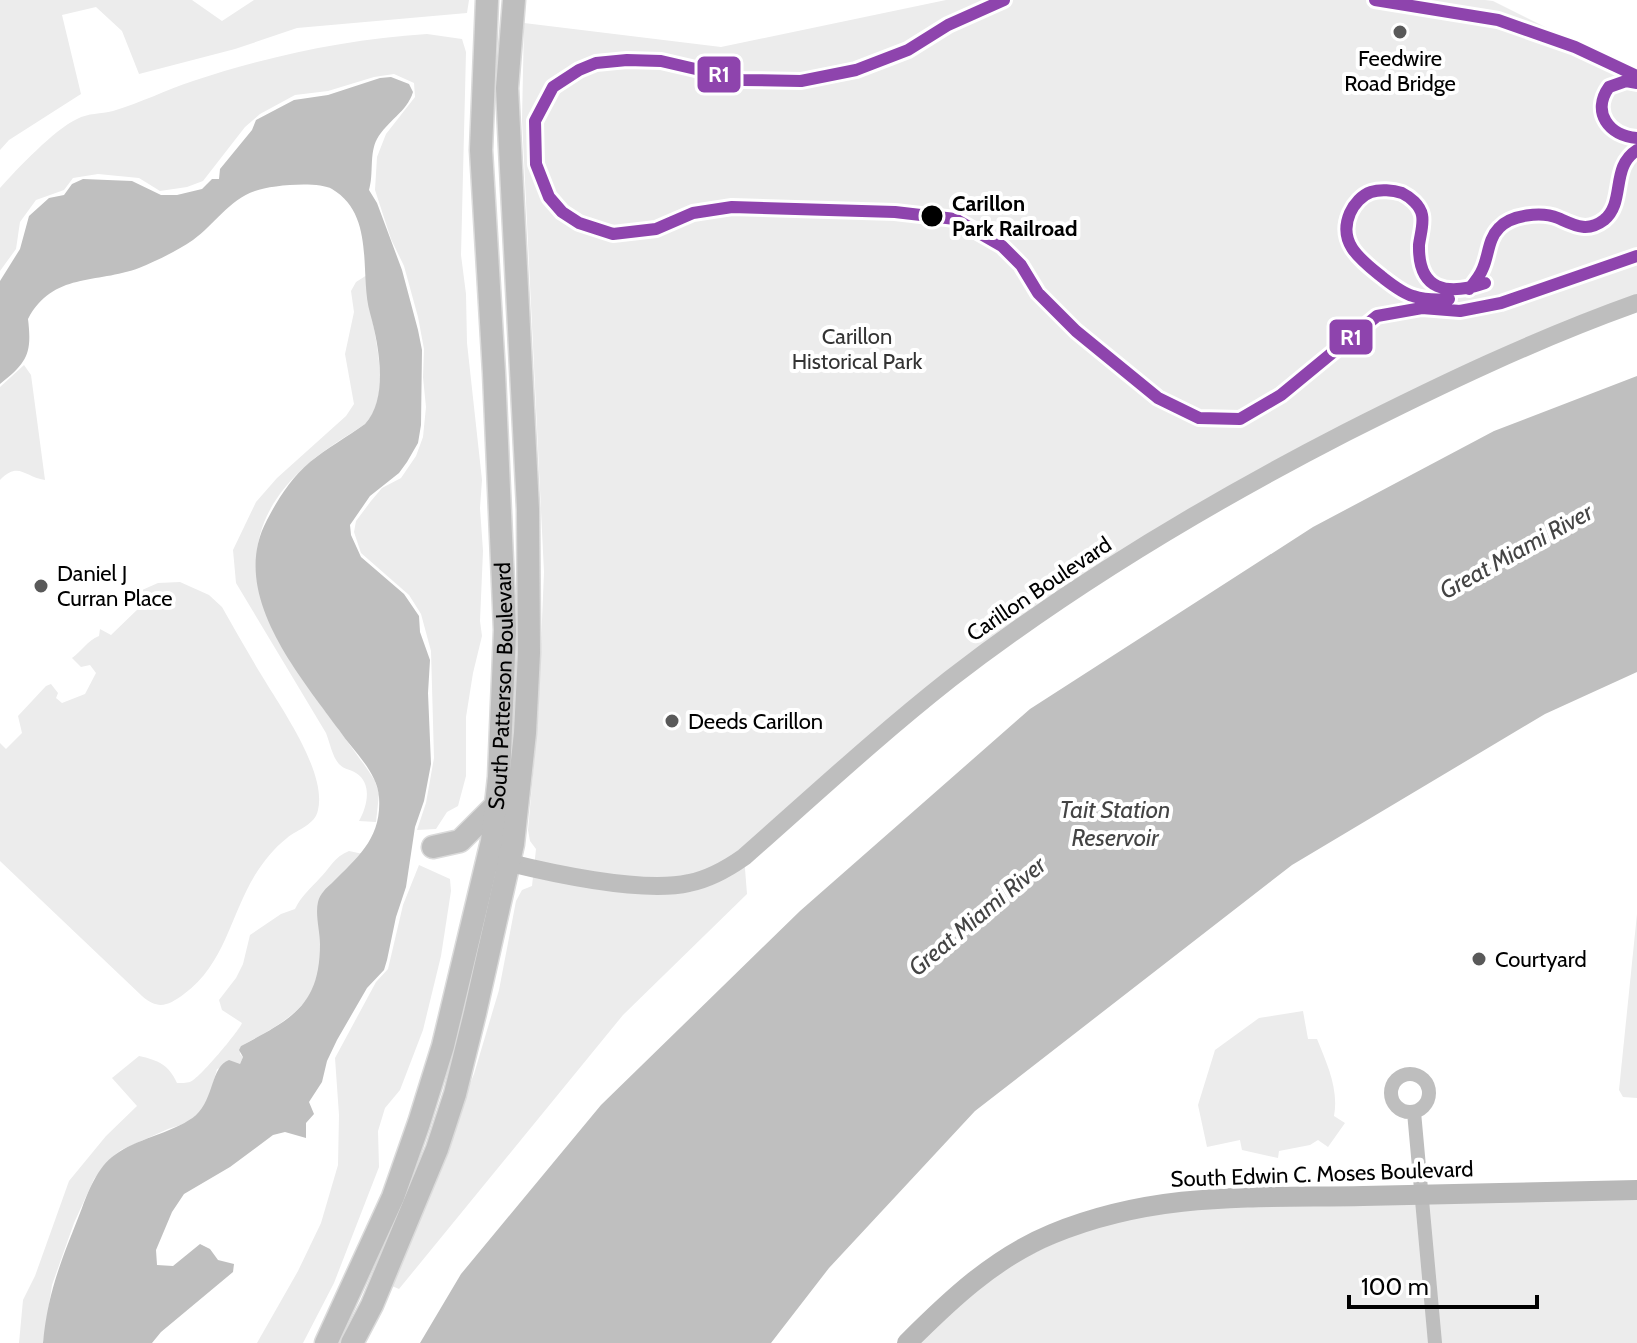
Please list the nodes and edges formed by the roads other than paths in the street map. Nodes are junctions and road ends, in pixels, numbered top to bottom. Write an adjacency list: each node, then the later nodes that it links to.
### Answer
1 (487, 0): 4 (main road, South Patterson Boulevard)
2 (514, 0): 6 (main road, South Patterson Boulevard)
3 (1637, 303): 6 (street, Carillon Boulevard)
4 (496, 805): 5 (main road); 6 (main road, South Patterson Boulevard)
5 (433, 847)
6 (498, 860): 10 (main road, South Patterson Boulevard); 11 (main road, South Patterson Boulevard)
7 (1414, 1112): 9 (street)
8 (1637, 1190): 9 (main road, South Edwin C. Moses Boulevard)
9 (1423, 1195): 12 (main road, South Edwin C. Moses Boulevard); 13 (street)
10 (326, 1343)
11 (352, 1343)
12 (907, 1343)
13 (1435, 1343)

